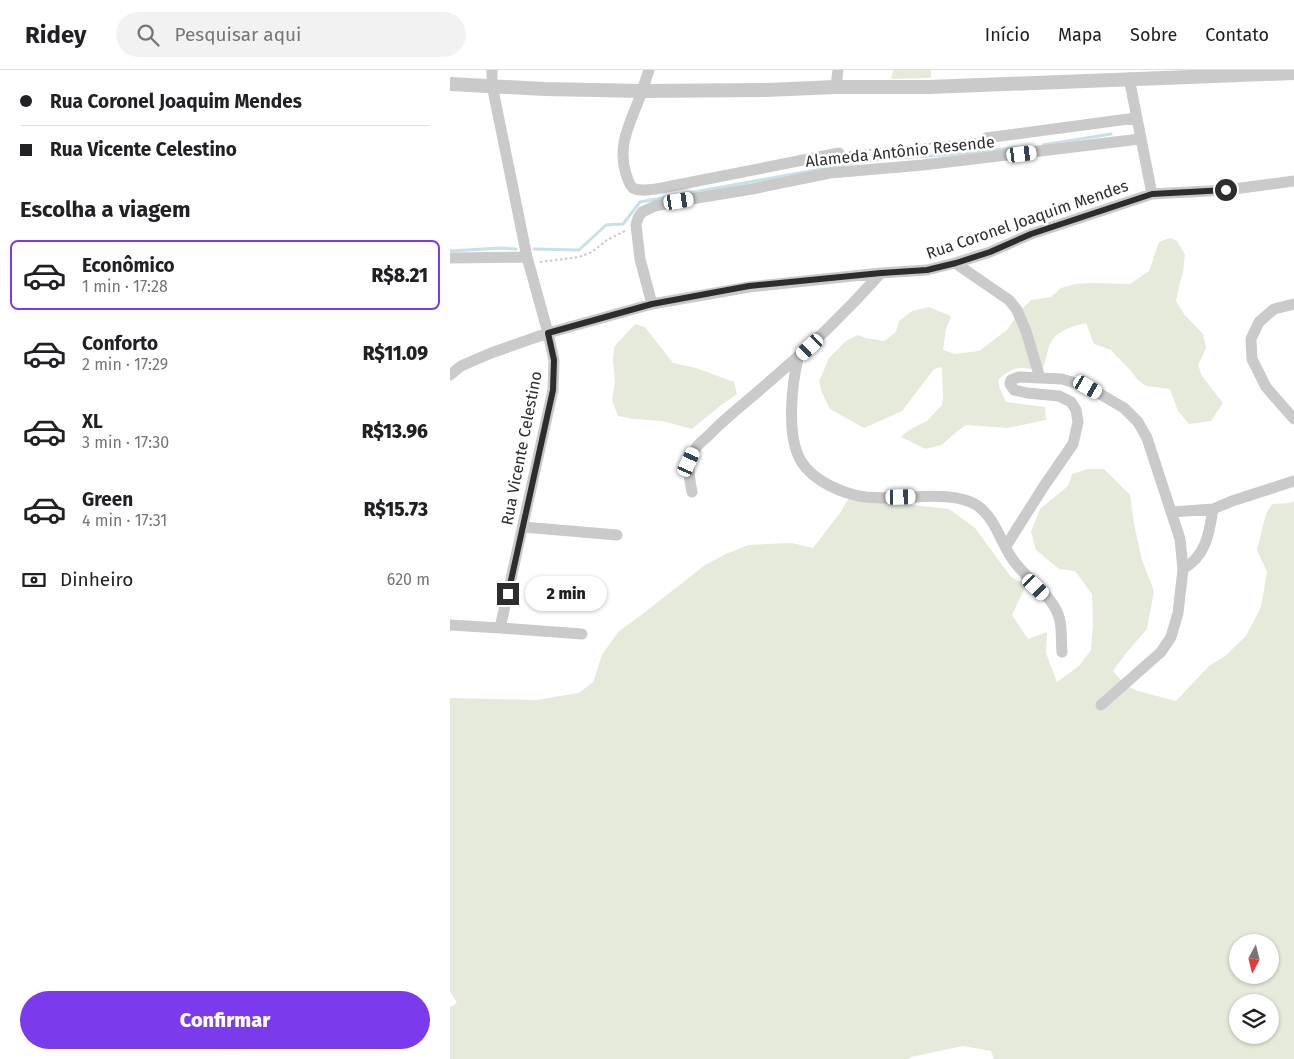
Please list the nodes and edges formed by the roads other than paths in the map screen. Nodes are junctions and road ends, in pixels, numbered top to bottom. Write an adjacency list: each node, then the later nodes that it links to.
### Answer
1 (492, 70): 7 (street, Rua Vicente Celestino)
2 (649, 70): 9 (street)
3 (838, 70): 8 (street)
4 (1294, 73): 5 (street)
5 (1129, 78): 8 (street); 10 (street, Rua Coronel Joaquim Mendes)
6 (450, 84): 7 (street)
7 (492, 85): 9 (street); 17 (street, Rua Vicente Celestino)
8 (836, 87): 9 (street)
9 (642, 91): 13 (street, Alameda Antônio Resende)
10 (1136, 118): 11 (street, Alameda Antônio Resende); 12 (street, Rua Coronel Joaquim Mendes)
11 (986, 138)
12 (1140, 139): 15 (street, Rua Coronel Joaquim Mendes); 20 (street, Alameda Antônio Resende)
13 (839, 153)
14 (1294, 182): 15 (street, Rua Coronel Joaquim Mendes)
15 (1152, 194): 18 (street, Rua Coronel Joaquim Mendes)
16 (450, 258): 17 (street)
17 (528, 261): 22 (street, Rua Vicente Celestino)
18 (956, 263): 19 (street, Rua Coronel Joaquim Mendes); 25 (street)
19 (881, 273): 20 (street, Rua Coronel Joaquim Mendes); 23 (street)
20 (652, 304): 22 (street, Rua Coronel Joaquim Mendes)
21 (1294, 304): 26 (street)
22 (548, 333): 24 (street, Rua Coronel Joaquim Mendes); 31 (street, Rua Vicente Celestino)
23 (798, 358): 28 (street); 33 (street)
24 (450, 375)
25 (1040, 378): 30 (street); 33 (street)
26 (1294, 419)
27 (1294, 481): 29 (street)
28 (692, 492)
29 (1212, 510): 30 (street); 34 (street)
30 (1172, 512): 34 (street)
31 (523, 527): 32 (street); 36 (street, Rua Vicente Celestino)
32 (617, 535)
33 (1006, 546): 38 (street)
34 (1183, 569): 39 (street)
35 (450, 626): 36 (street)
36 (500, 628): 37 (street)
37 (582, 634)
38 (1062, 652)
39 (1101, 705)

